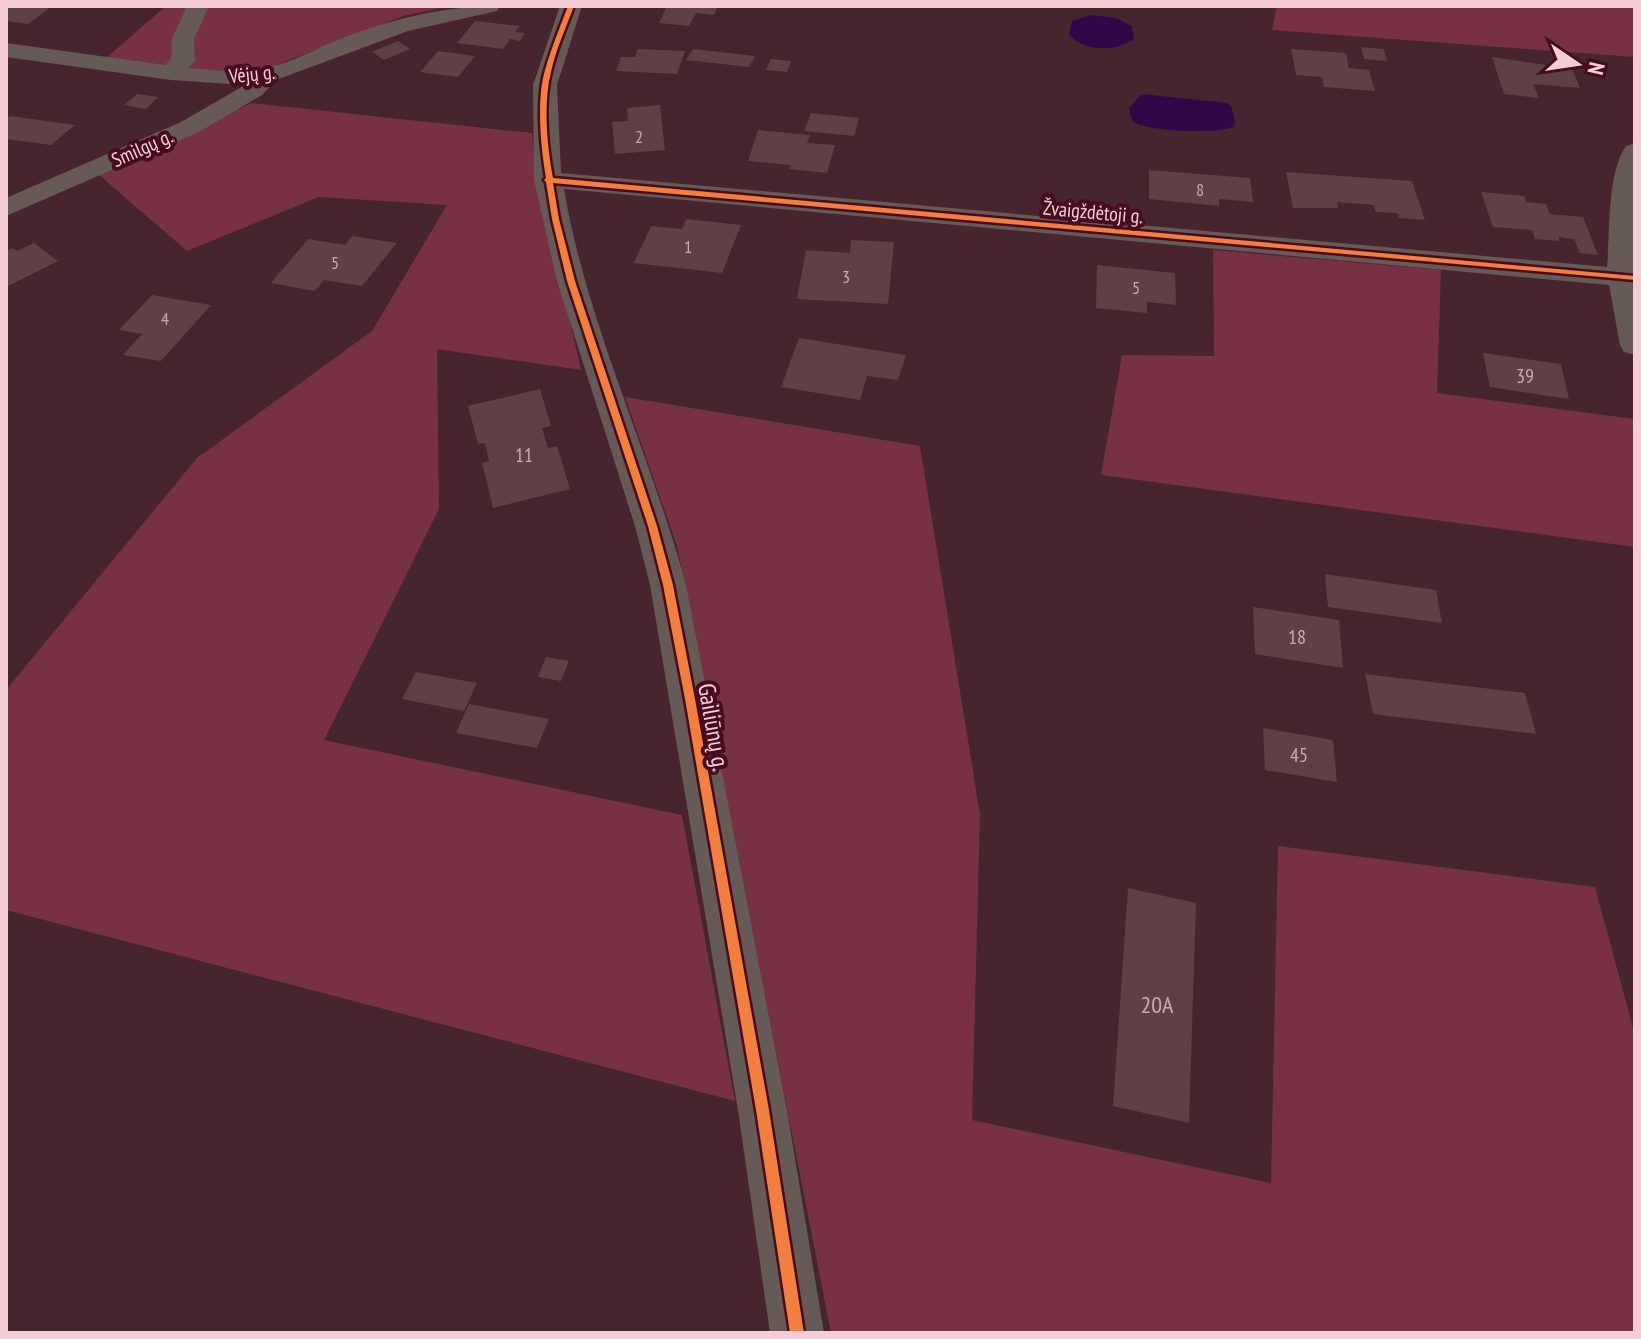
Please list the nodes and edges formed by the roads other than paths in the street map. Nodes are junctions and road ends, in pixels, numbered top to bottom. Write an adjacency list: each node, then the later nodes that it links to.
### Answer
1 (198, 6): 5 (street)
2 (489, 6): 6 (street, Vėjų g.)
3 (571, 6): 8 (street, Gailiūnų g.)
4 (6, 50): 5 (street, Vėjų g.)
5 (171, 73): 6 (street, Vėjų g.)
6 (268, 75): 9 (street, Smilgų g.)
7 (1635, 151): 10 (street)
8 (547, 180): 10 (street, Žvaigždėtoji g.); 12 (street, Gailiūnų g.)
9 (6, 208)
10 (1628, 276): 11 (street)
11 (1635, 345)
12 (797, 1333)

